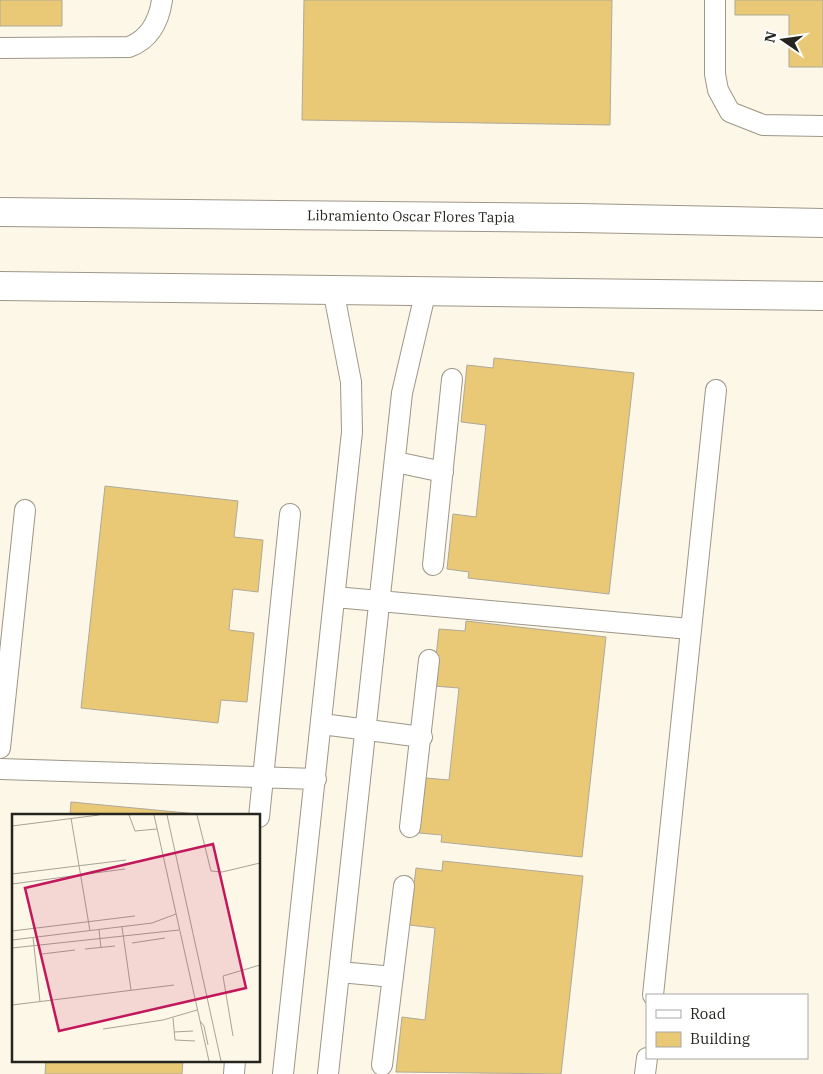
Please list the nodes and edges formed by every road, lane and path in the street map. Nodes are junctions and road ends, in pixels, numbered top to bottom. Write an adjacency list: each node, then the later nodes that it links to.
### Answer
1 (162, 0): 3 (lane)
2 (715, 0): 4 (lane)
3 (0, 48)
4 (823, 126)
5 (0, 212): 6 (highway, Libramiento Oscar Flores Tapia)
6 (823, 223)
7 (0, 286): 8 (highway)
8 (333, 289): 9 (highway); 18 (lane)
9 (426, 290): 10 (highway); 13 (lane)
10 (823, 296)
11 (452, 379): 14 (lane)
12 (716, 390): 20 (lane)
13 (396, 462): 14 (lane); 19 (lane)
14 (443, 472): 17 (lane)
15 (25, 510): 25 (lane)
16 (290, 514): 27 (lane)
17 (433, 565)
18 (335, 598): 19 (lane); 22 (lane)
19 (381, 600): 20 (lane); 23 (lane)
20 (690, 629): 34 (lane)
21 (430, 660): 24 (lane)
22 (322, 724): 23 (lane); 28 (lane)
23 (367, 731): 24 (lane); 32 (lane)
24 (422, 737): 30 (lane)
25 (0, 748)
26 (0, 769): 27 (lane)
27 (262, 778): 28 (lane); 29 (lane)
28 (316, 780): 37 (lane)
29 (259, 814)
30 (410, 827)
31 (404, 886): 33 (lane)
32 (340, 972): 33 (lane); 38 (lane)
33 (393, 977): 36 (lane)
34 (653, 994)
35 (647, 1059): 39 (lane)
36 (382, 1065)
37 (283, 1074)
38 (328, 1074)
39 (645, 1074)

